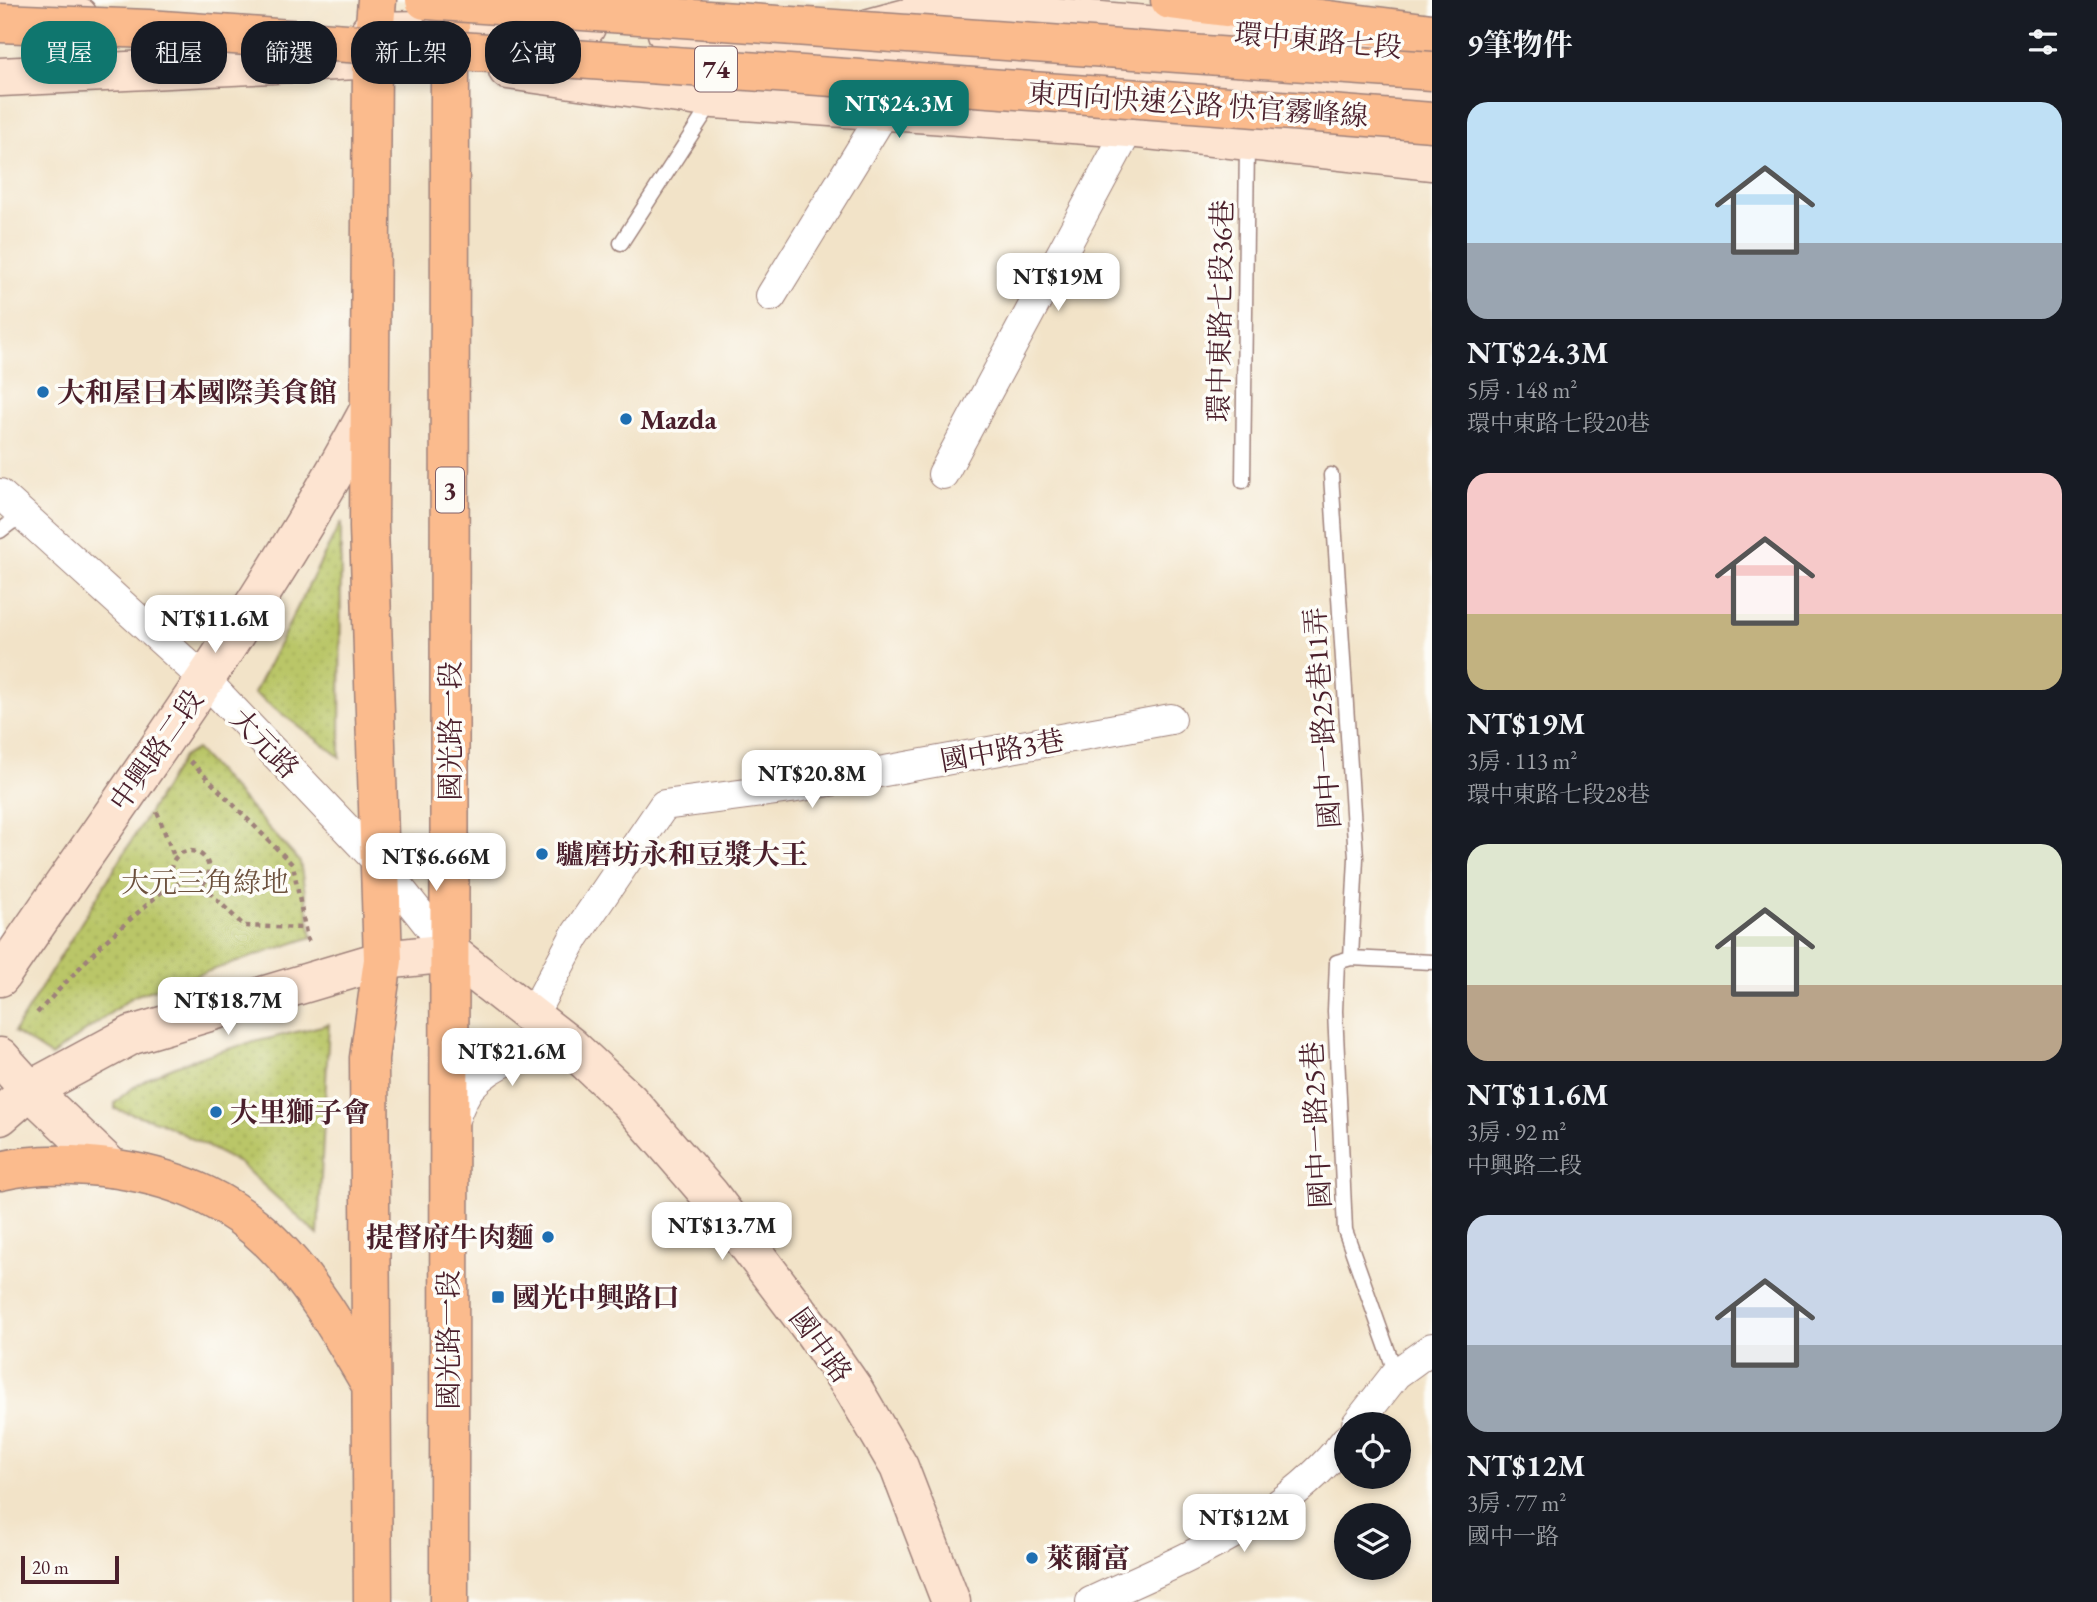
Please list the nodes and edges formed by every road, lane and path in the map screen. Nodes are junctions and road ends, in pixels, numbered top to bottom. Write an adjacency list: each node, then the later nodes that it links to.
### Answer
1 (6, 0): 7 (street, 環中東路七段)
2 (1170, 0): 9 (main road)
3 (581, 4): 4 (main road, 東西向快速公路 快官霧峰線 / 74, bridge); 12 (main road, 東西向快速公路 快官霧峰線 / 74, bridge)
4 (450, 18): 5 (street, 環中東路七段); 10 (street, 環中東路七段); 15 (street, 環中東路七段); 40 (main road, 國光路一段 / 3)
5 (391, 21)
6 (0, 23): 18 (main road, 東西向快速公路 快官霧峰線 / 74, bridge)
7 (351, 24)
8 (351, 25): 13 (street)
9 (1432, 33)
10 (790, 50): 11 (street, 環中東路七段); 16 (street, 環中東路七段)
11 (1432, 50)
12 (1432, 71)
13 (0, 78)
14 (371, 84): 24 (main road)
15 (714, 99): 17 (street, 環中東路七段); 22 (lane)
16 (1432, 99)
17 (886, 109): 19 (street, 環中東路七段); 23 (street)
18 (1432, 122)
19 (1129, 128): 20 (street, 環中東路七段); 25 (street)
20 (1247, 141): 21 (street, 環中東路七段); 27 (lane, 環中東路七段36巷)
21 (1432, 161)
22 (621, 243)
23 (771, 296)
24 (369, 410): 30 (street, 中興路二段); 35 (main road)
25 (943, 474)
26 (1331, 475): 41 (lane, 國中一路25巷11弄)
27 (1242, 481)
28 (0, 494): 29 (street, 大元路)
29 (11, 523): 30 (street, 大元路)
30 (204, 679): 35 (street, 大元路); 44 (street, 中興路二段)
31 (1171, 719): 46 (street, 國中路3巷)
32 (181, 769): 38 (path)
33 (154, 805): 34 (path)
34 (175, 859): 36 (path); 37 (path)
35 (381, 865): 40 (street, 大元路); 42 (main road)
36 (174, 881): 37 (path); 45 (path)
37 (202, 885): 38 (path)
38 (304, 928): 39 (path)
39 (315, 947)
40 (451, 953): 42 (street); 46 (street, 國中路); 51 (main road, 國光路一段 / 3)
41 (1351, 958): 43 (lane); 55 (lane, 國中一路25巷)
42 (383, 960): 49 (street); 56 (main road)
43 (1432, 962)
44 (0, 977)
45 (37, 1013)
46 (532, 1016): 47 (street, 國中路)
47 (570, 1046): 51 (street); 61 (street, 國中路)
48 (0, 1057): 49 (street)
49 (30, 1090): 50 (street); 52 (street)
50 (0, 1116)
51 (451, 1126): 60 (main road, 國光路一段 / 3)
52 (112, 1168): 53 (main road); 56 (main road)
53 (0, 1171)
54 (1432, 1348): 55 (street)
55 (1395, 1374): 57 (street)
56 (372, 1386): 59 (main road)
57 (1366, 1412)
58 (1334, 1455): 62 (street)
59 (373, 1602)
60 (449, 1602)
61 (951, 1602)
62 (1091, 1602)

